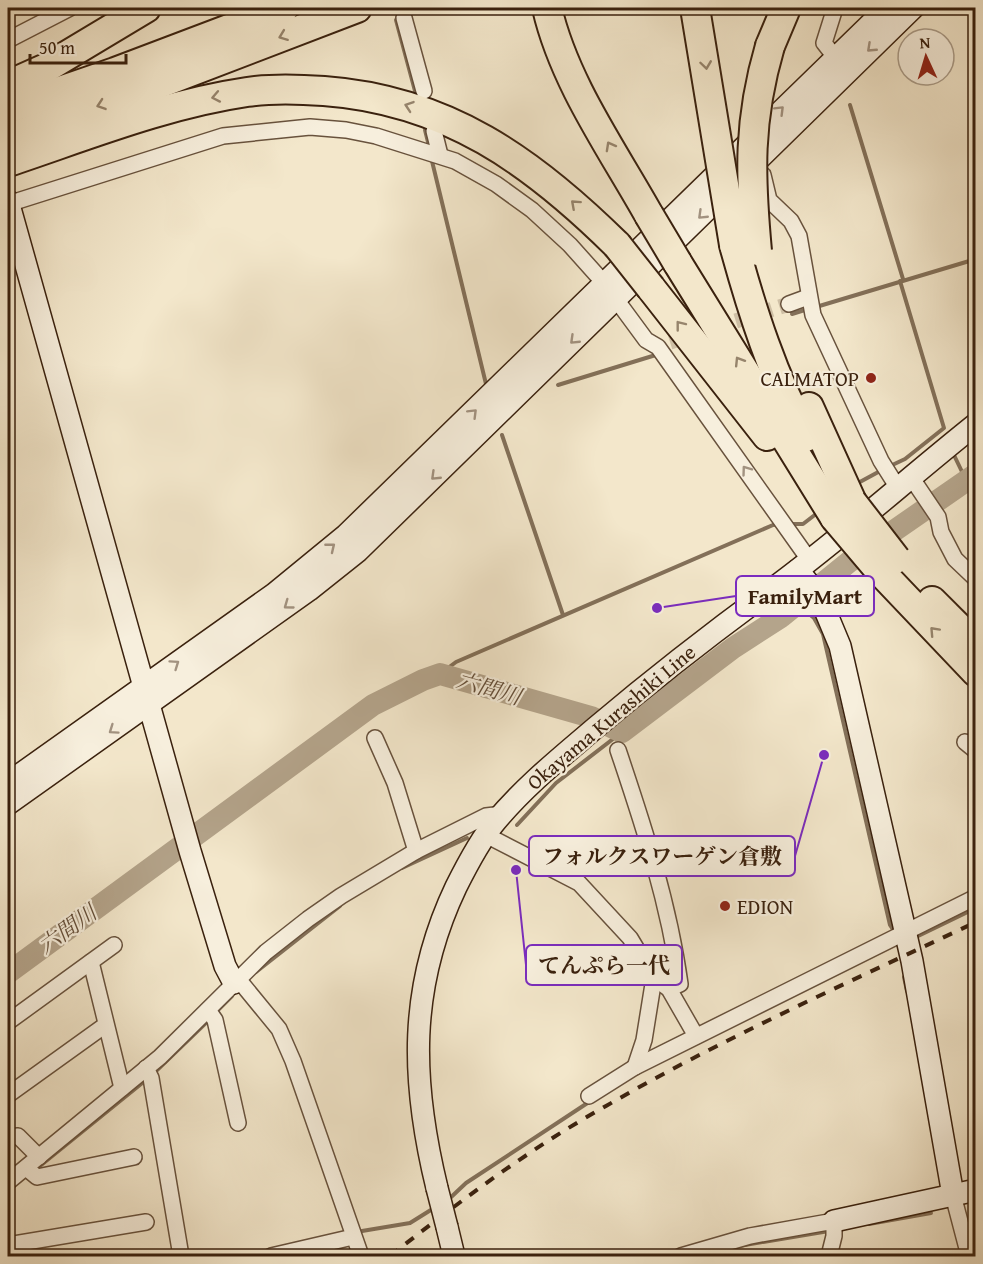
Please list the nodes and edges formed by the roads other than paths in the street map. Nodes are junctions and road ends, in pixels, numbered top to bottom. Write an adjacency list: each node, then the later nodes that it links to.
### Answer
1 (70, 8): 12 (street)
2 (146, 8): 14 (highway)
3 (284, 8): 16 (highway)
4 (357, 8): 18 (highway, one-way to 18)
5 (547, 8): 29 (highway, one-way to 5, bridge)
6 (695, 8): 23 (highway, one-way to 23, bridge)
7 (786, 8): 23 (highway, bridge)
8 (835, 8): 13 (street)
9 (887, 8): 13 (street)
10 (913, 8): 13 (street, one-way to 13)
11 (404, 18): 15 (street)
12 (8, 40)
13 (840, 64): 20 (street); 24 (street, one-way to 13)
14 (8, 85)
15 (424, 92)
16 (8, 110)
17 (434, 131): 19 (street)
18 (8, 138)
19 (434, 153): 22 (street); 24 (street)
20 (762, 157): 24 (street, one-way to 24); 26 (street)
21 (8, 162): 29 (highway, one-way to 21, bridge)
22 (8, 203): 35 (street)
23 (746, 248): 29 (highway)
24 (610, 291): 31 (street, one-way to 24); 35 (street)
25 (789, 304): 26 (street)
26 (810, 304): 28 (street)
27 (975, 424): 28 (street, Okayama Kurashiki Line)
28 (894, 475): 31 (street, Okayama Kurashiki Line); 32 (street)
29 (844, 510): 30 (highway, bridge)
30 (887, 564): 33 (highway); 34 (highway, one-way to 30)
31 (804, 569): 40 (street, Okayama Kurashiki Line); 44 (street)
32 (975, 579)
33 (975, 645)
34 (975, 672)
35 (146, 696): 38 (street); 39 (street, one-way to 39); 48 (street)
36 (375, 738): 42 (street)
37 (618, 750): 49 (street)
38 (8, 783)
39 (8, 804)
40 (502, 814): 41 (street, Okayama Kurashiki Line); 42 (street)
41 (486, 835): 47 (street); 75 (street, Okayama Kurashiki Line, bridge)
42 (416, 851): 48 (street)
43 (975, 897): 44 (street)
44 (903, 937): 53 (street); 66 (street)
45 (114, 945): 46 (street)
46 (91, 962): 51 (street); 52 (street)
47 (654, 978): 49 (street); 54 (street)
48 (240, 982): 50 (street); 70 (street)
49 (669, 989): 53 (street)
50 (212, 1015): 55 (street); 59 (street)
51 (8, 1022)
52 (104, 1026): 56 (street); 57 (street)
53 (696, 1036): 54 (street)
54 (634, 1067): 58 (street)
55 (149, 1073): 56 (street); 72 (street)
56 (122, 1088): 62 (street)
57 (8, 1095)
58 (589, 1096)
59 (238, 1123)
60 (8, 1137): 62 (street)
61 (134, 1156): 63 (street)
62 (39, 1157): 63 (street)
63 (29, 1171): 64 (street)
64 (8, 1182)
65 (975, 1191): 66 (street)
66 (953, 1195): 68 (street); 69 (street)
67 (146, 1222): 71 (street)
68 (834, 1228): 76 (street); 77 (street)
69 (968, 1228): 78 (street)
70 (352, 1234): 73 (street); 74 (street)
71 (8, 1245)
72 (181, 1257)
73 (271, 1257)
74 (362, 1257)
75 (454, 1257)
76 (681, 1257)
77 (829, 1257)
78 (969, 1257)

